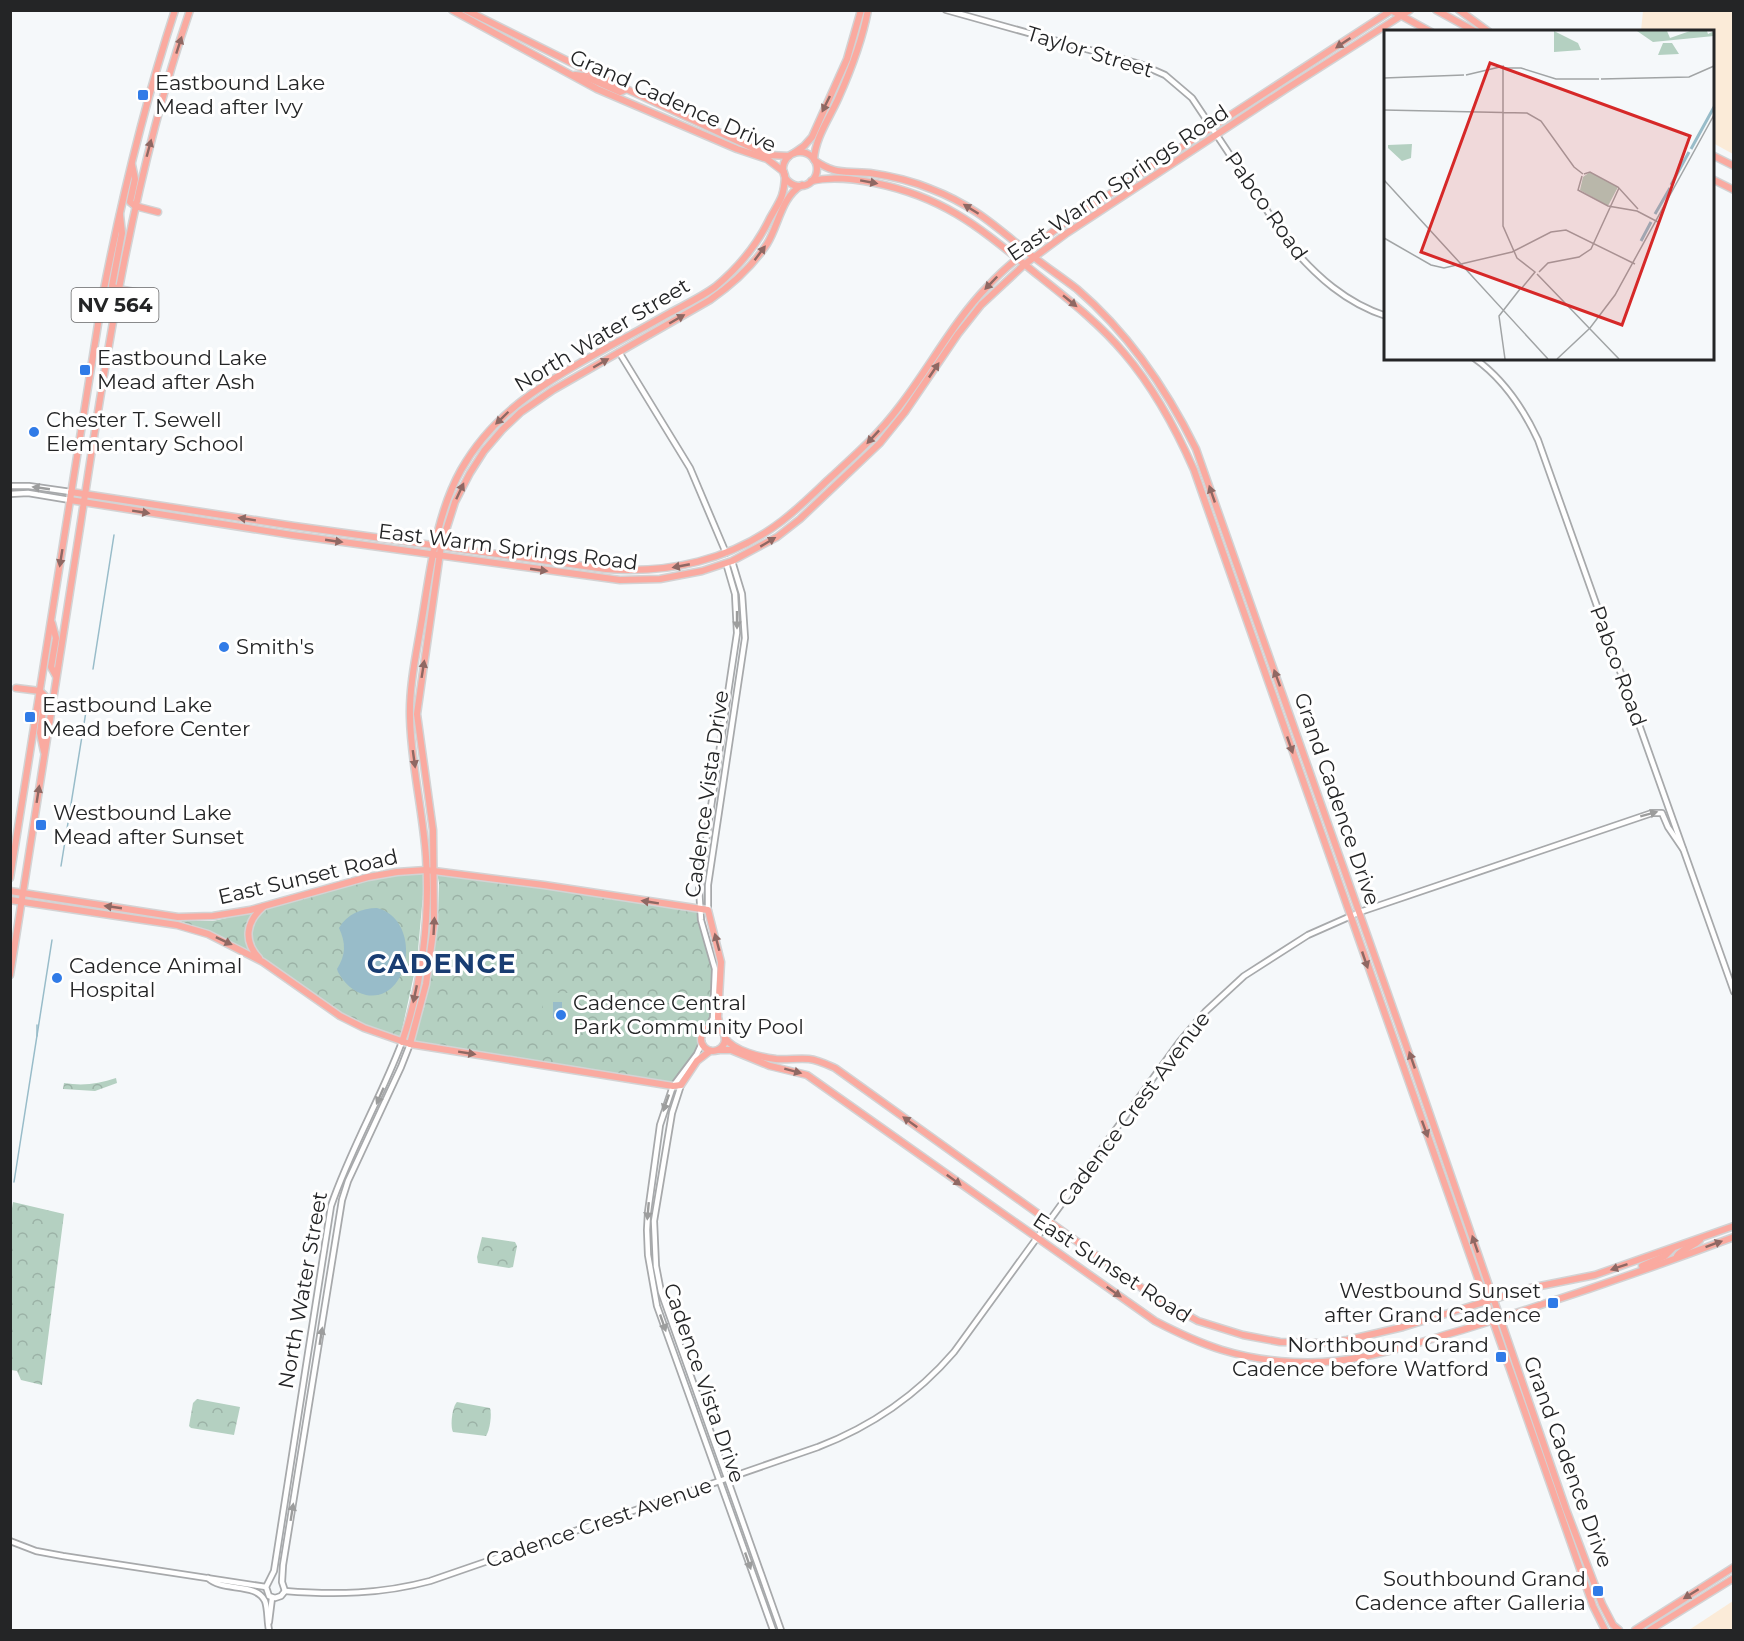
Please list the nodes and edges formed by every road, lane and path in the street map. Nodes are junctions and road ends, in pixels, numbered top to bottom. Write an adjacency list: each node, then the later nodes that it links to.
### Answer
1 (175, 10): 25 (main road, NV 564)
2 (190, 10): 35 (main road, NV 564, one-way to 2)
3 (452, 10): 18 (main road, Grand Cadence Drive)
4 (466, 10): 20 (main road, Grand Cadence Drive)
5 (861, 10): 23 (main road, North Water Street, one-way to 23)
6 (868, 10): 26 (main road)
7 (946, 10): 21 (street, Taylor Street)
8 (1375, 10): 14 (main road)
9 (1410, 10): 13 (main road, East Warm Springs Road)
10 (1436, 10): 16 (main road)
11 (1459, 10): 17 (main road)
12 (1392, 11): 13 (main road); 14 (main road, East Warm Springs Road)
13 (1401, 16): 15 (main road); 19 (main road, East Warm Springs Road)
14 (1372, 24): 19 (main road, East Warm Springs Road, one-way to 19)
15 (1427, 30)
16 (1472, 30)
17 (1487, 30)
18 (571, 75): 20 (main road); 29 (main road, Grand Cadence Drive)
19 (1284, 86): 21 (main road, East Warm Springs Road); 22 (main road, East Warm Springs Road)
20 (627, 89): 23 (main road, Grand Cadence Drive)
21 (1212, 129): 22 (street, Pabco Road); 28 (main road, East Warm Springs Road)
22 (1217, 135): 34 (main road, East Warm Springs Road); 46 (street, Pabco Road)
23 (791, 155): 26 (main road); 29 (main road, North Water Street)
24 (1714, 156): 27 (main road)
25 (132, 160): 35 (main road); 36 (main road, NV 564)
26 (814, 160): 31 (main road); 38 (main road, Grand Cadence Drive, one-way to 26)
27 (1734, 166)
28 (1151, 168): 34 (main road); 38 (main road, East Warm Springs Road)
29 (784, 174): 32 (main road); 41 (main road, North Water Street)
30 (1714, 180): 33 (main road)
31 (811, 181): 32 (main road, North Water Street); 40 (main road, Grand Cadence Drive, one-way to 40)
32 (802, 185): 45 (main road, North Water Street, one-way to 32)
33 (1734, 190)
34 (1117, 201): 39 (main road, East Warm Springs Road)
35 (135, 206): 37 (main road); 43 (main road, NV 564)
36 (120, 208): 43 (main road); 51 (main road, NV 564)
37 (158, 212)
38 (1026, 251): 39 (main road, Grand Cadence Drive); 40 (main road, East Warm Springs Road)
39 (1034, 257): 42 (main road, East Warm Springs Road); 80 (main road, Grand Cadence Drive, one-way to 39)
40 (1017, 258): 42 (main road, Grand Cadence Drive); 58 (main road, East Warm Springs Road, one-way to 58)
41 (742, 261): 45 (main road); 47 (main road, North Water Street)
42 (1025, 264): 62 (main road, East Warm Springs Road, one-way to 42); 81 (main road, Grand Cadence Drive, one-way to 81)
43 (118, 289): 44 (main road); 53 (main road, NV 564)
44 (140, 293)
45 (710, 300): 48 (main road, North Water Street, one-way to 45)
46 (1384, 315)
47 (645, 327): 48 (main road); 59 (main road, North Water Street, one-way to 59)
48 (619, 352): 59 (main road, North Water Street, one-way to 48); 60 (street)
49 (1476, 360): 69 (street, Pabco Road)
50 (10, 486): 51 (street, East Warm Springs Road, one-way to 50)
51 (71, 492): 53 (main road, East Warm Springs Road); 54 (main road, NV 564)
52 (10, 494): 54 (street, East Warm Springs Road)
53 (85, 494): 55 (main road, NV 564); 56 (main road, East Warm Springs Road)
54 (70, 500): 55 (main road, East Warm Springs Road); 64 (main road, NV 564, one-way to 64)
55 (83, 503): 57 (main road, East Warm Springs Road, one-way to 57); 65 (main road, NV 564)
56 (216, 514): 57 (main road); 59 (main road, East Warm Springs Road, one-way to 56)
57 (215, 523): 61 (main road, East Warm Springs Road, one-way to 61)
58 (754, 540): 60 (main road, East Warm Springs Road); 62 (main road)
59 (438, 546): 60 (main road, East Warm Springs Road, one-way to 59); 61 (main road, North Water Street)
60 (726, 553): 63 (main road)
61 (436, 556): 63 (main road, East Warm Springs Road, one-way to 63); 70 (main road, North Water Street, one-way to 70); 71 (main road, North Water Street, one-way to 61)
62 (729, 562): 63 (main road, East Warm Springs Road); 78 (street, Cadence Vista Drive, one-way to 78); 79 (street, Cadence Vista Drive)
63 (688, 575)
64 (51, 619): 65 (main road); 67 (main road, NV 564)
65 (57, 677): 68 (main road, NV 564)
66 (16, 688): 67 (main road)
67 (40, 691): 68 (main road); 72 (main road, NV 564)
68 (44, 755): 74 (main road, NV 564, one-way to 68)
69 (1683, 849): 80 (street, Cadence Crest Avenue, one-way to 69); 84 (street, Pabco Road)
70 (426, 870): 71 (main road, East Sunset Road); 77 (main road, East Sunset Road); 87 (main road, North Water Street, one-way to 87)
71 (435, 870): 78 (main road, East Sunset Road, one-way to 71); 89 (main road, North Water Street, one-way to 71)
72 (10, 878)
73 (10, 891): 74 (main road, East Sunset Road)
74 (23, 893): 76 (main road, NV 564); 77 (main road, East Sunset Road, one-way to 74)
75 (10, 900): 76 (main road, East Sunset Road)
76 (22, 902): 82 (main road, East Sunset Road, one-way to 82); 83 (main road, NV 564)
77 (263, 907): 82 (main road)
78 (699, 910): 79 (main road, East Sunset Road); 85 (street, Cadence Vista Drive)
79 (708, 910): 86 (main road, Cadence Vista Drive, one-way to 79)
80 (1360, 912): 81 (street, Cadence Crest Avenue); 102 (main road, Grand Cadence Drive, one-way to 80)
81 (1350, 916): 94 (street, Cadence Crest Avenue); 103 (main road, Grand Cadence Drive, one-way to 103)
82 (263, 962): 87 (main road, East Sunset Road)
83 (10, 975)
84 (1734, 992)
85 (707, 1029): 86 (main road); 88 (main road)
86 (723, 1034): 90 (main road); 94 (main road, East Sunset Road, one-way to 86)
87 (402, 1042): 89 (main road, East Sunset Road); 114 (street, North Water Street, one-way to 114)
88 (702, 1043): 91 (main road); 93 (street, Cadence Vista Drive)
89 (410, 1044): 93 (main road, East Sunset Road, one-way to 93); 115 (street, North Water Street, one-way to 89)
90 (718, 1050): 91 (main road); 98 (main road, East Sunset Road, one-way to 98)
91 (710, 1051): 92 (main road, Cadence Vista Drive)
92 (681, 1085): 93 (main road, East Sunset Road); 105 (street, Cadence Vista Drive)
93 (673, 1086): 106 (street, Cadence Vista Drive, one-way to 106)
94 (1050, 1221): 98 (street, Cadence Crest Avenue); 103 (main road, East Sunset Road)
95 (1734, 1226): 96 (main road, East Sunset Road)
96 (1703, 1237): 99 (main road, East Sunset Road); 100 (main road)
97 (1734, 1237): 100 (main road, East Sunset Road, one-way to 97)
98 (1037, 1239): 104 (main road, East Sunset Road, one-way to 104); 105 (street, Cadence Crest Avenue)
99 (1672, 1248): 101 (main road); 102 (main road, East Sunset Road, one-way to 102)
100 (1676, 1257): 101 (main road, East Sunset Road)
101 (1635, 1272): 104 (main road, East Sunset Road)
102 (1494, 1299): 103 (main road, East Sunset Road); 104 (main road, Grand Cadence Drive)
103 (1486, 1302): 104 (main road, Grand Cadence Drive)
104 (1496, 1319): 107 (main road, Grand Cadence Drive)
105 (727, 1479): 106 (street, Cadence Crest Avenue); 109 (street, Cadence Vista Drive)
106 (719, 1481): 108 (street, Cadence Vista Drive); 117 (street, Cadence Crest Avenue)
107 (1563, 1510): 125 (main road, Grand Cadence Drive); 126 (main road, Grand Cadence Drive)
108 (739, 1536): 109 (street); 120 (street, Cadence Vista Drive, one-way to 120)
109 (747, 1537): 118 (street, Cadence Vista Drive)
110 (11, 1543): 112 (street)
111 (1734, 1567): 127 (main road, one-way to 127)
112 (208, 1578): 116 (street); 122 (street)
113 (1734, 1578): 128 (main road)
114 (270, 1581): 115 (street); 116 (street)
115 (282, 1582): 117 (street)
116 (266, 1587): 119 (street)
117 (285, 1591): 119 (street)
118 (766, 1592): 120 (street); 121 (street, Cadence Vista Drive)
119 (272, 1598): 122 (street)
120 (762, 1601): 121 (street); 123 (street, Cadence Vista Drive)
121 (778, 1623): 124 (street, Cadence Vista Drive)
122 (269, 1630)
123 (772, 1630)
124 (781, 1630)
125 (1605, 1630)
126 (1619, 1630)
127 (1635, 1630)
128 (1650, 1630)

